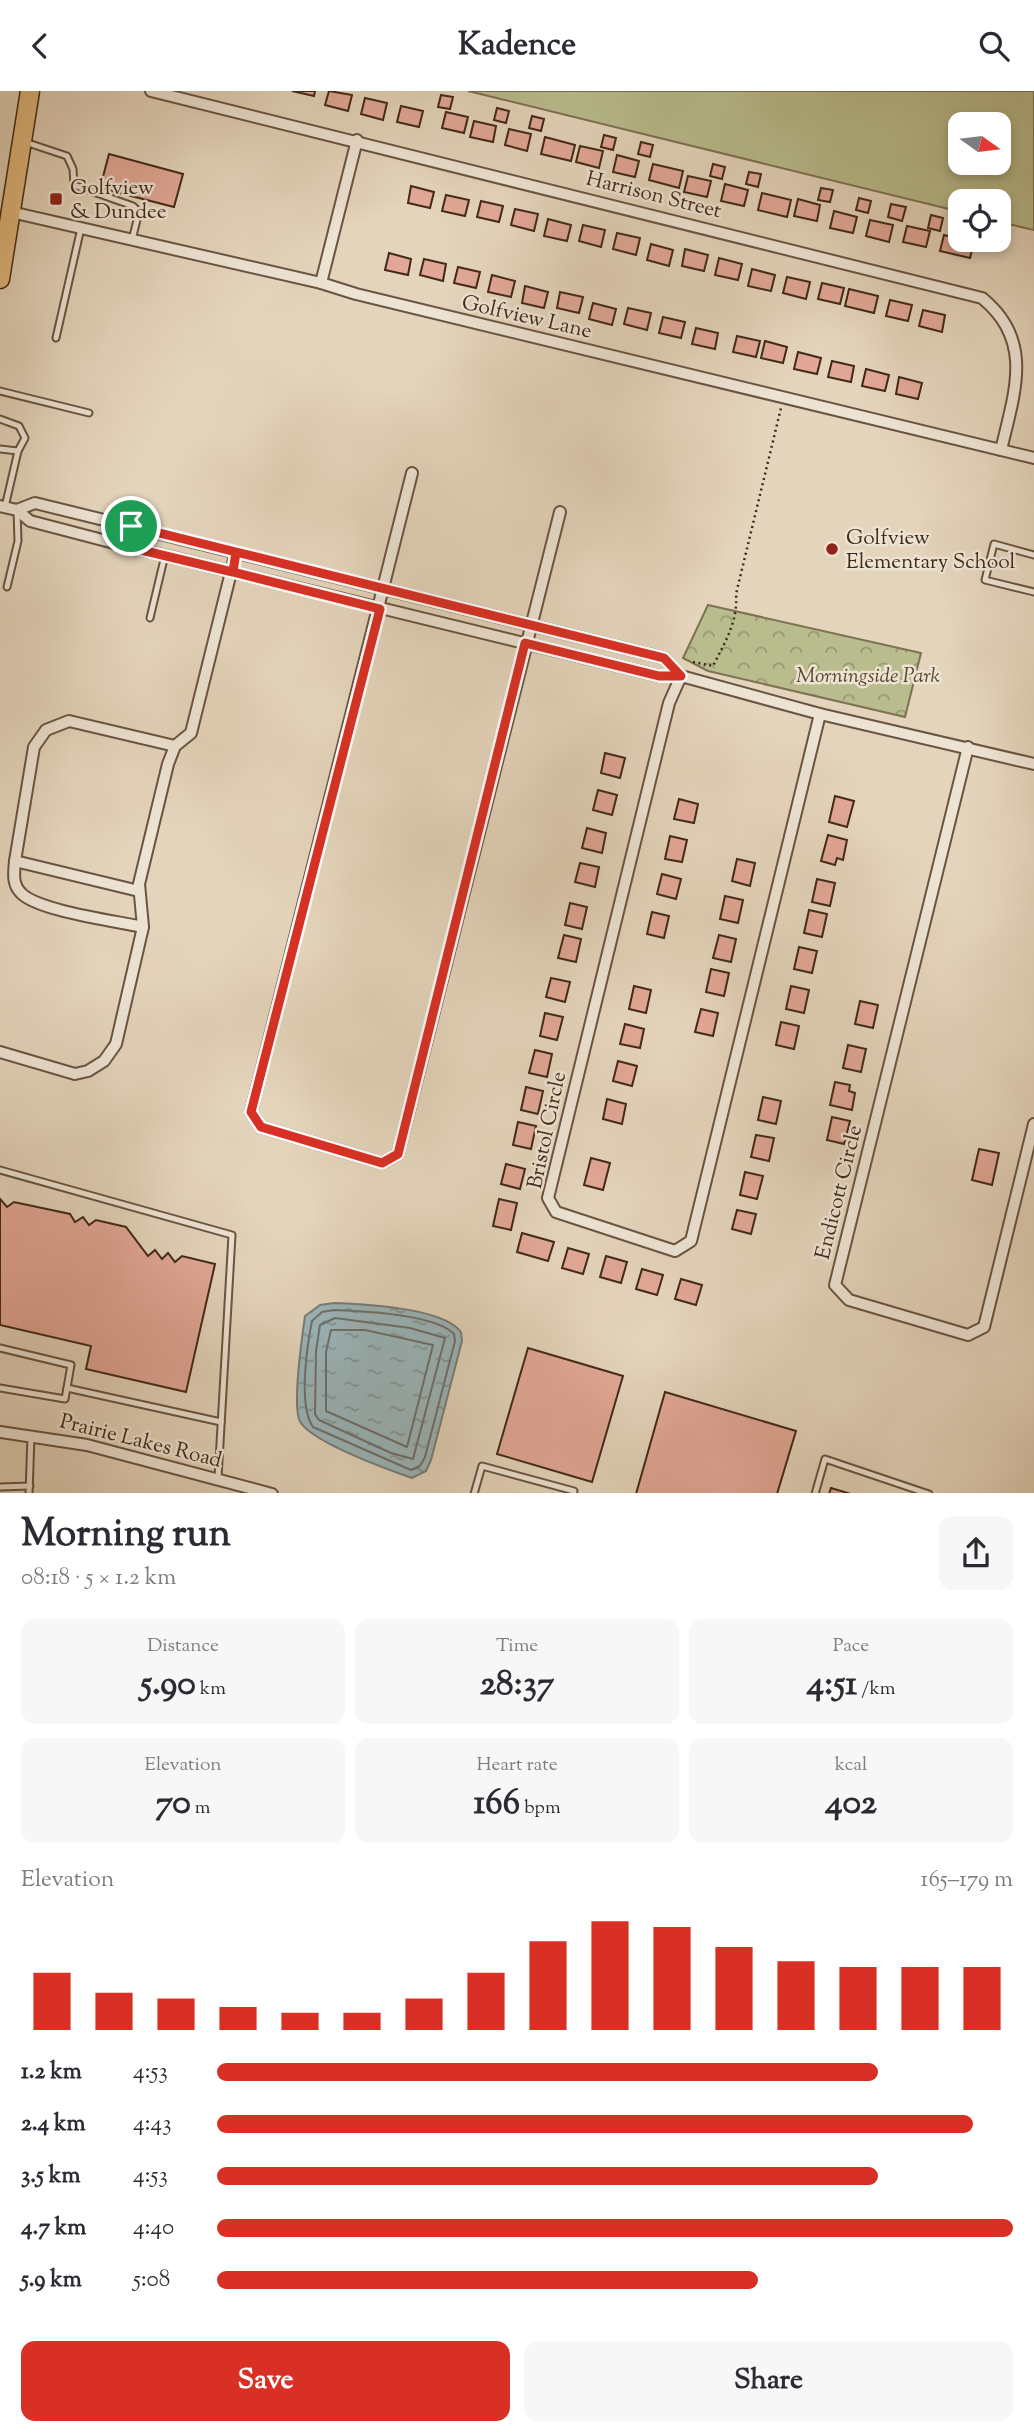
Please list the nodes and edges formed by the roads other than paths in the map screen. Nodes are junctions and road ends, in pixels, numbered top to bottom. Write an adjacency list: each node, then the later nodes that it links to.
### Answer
1 (30, 91): 4 (main road)
2 (151, 91): 3 (street, Harrison Street)
3 (357, 140): 9 (street); 15 (street, Harrison Street)
4 (22, 141): 5 (main road); 7 (lane)
5 (11, 212): 6 (street, Golfview Lane); 8 (main road)
6 (81, 228): 7 (street, Golfview Lane); 10 (lane)
7 (132, 240): 9 (street, Golfview Lane)
8 (0, 279)
9 (321, 283): 15 (street, Golfview Lane)
10 (56, 338)
11 (0, 391): 12 (lane)
12 (89, 413)
13 (0, 419): 16 (lane)
14 (0, 450): 16 (lane)
15 (1001, 450): 17 (street, Golfview Lane)
16 (19, 451): 19 (lane)
17 (1034, 459)
18 (412, 473): 29 (street)
19 (2, 507): 20 (street)
20 (17, 510): 22 (street); 23 (street); 28 (lane)
21 (559, 512): 33 (street)
22 (131, 526): 23 (street); 24 (street)
23 (125, 546): 25 (street)
24 (236, 552): 27 (street); 29 (street)
25 (165, 555): 27 (street); 32 (lane)
26 (1034, 555): 30 (lane)
27 (233, 572): 31 (street); 37 (street)
28 (7, 587)
29 (385, 589): 31 (street); 33 (street)
30 (1034, 592)
31 (380, 609): 34 (street); 34 (street)
32 (150, 618)
33 (530, 623): 34 (street); 35 (street)
34 (525, 643): 35 (street)
35 (681, 676): 36 (street); 36 (street, Bristol Circle)
36 (820, 713): 38 (street)
37 (175, 746): 40 (street); 41 (street)
38 (968, 747): 39 (street); 44 (street, Endicott Circle)
39 (1034, 764)
40 (15, 862): 41 (street); 42 (street)
41 (139, 891): 42 (street)
42 (143, 927): 43 (street)
43 (0, 1052)
44 (1034, 1124)
45 (0, 1170): 49 (lane)
46 (0, 1348): 48 (lane)
47 (0, 1388): 48 (lane)
48 (66, 1388): 49 (lane)
49 (221, 1422): 52 (lane)
50 (0, 1432): 51 (street, Prairie Lakes Road)
51 (31, 1435): 52 (street, Prairie Lakes Road); 53 (lane)
52 (218, 1478): 56 (street, Prairie Lakes Road)
53 (30, 1486): 54 (lane); 55 (lane)
54 (0, 1487)
55 (29, 1493)
56 (272, 1493)
57 (474, 1493): 58 (lane)
58 (573, 1493)
59 (815, 1493): 60 (lane)
60 (929, 1493)

